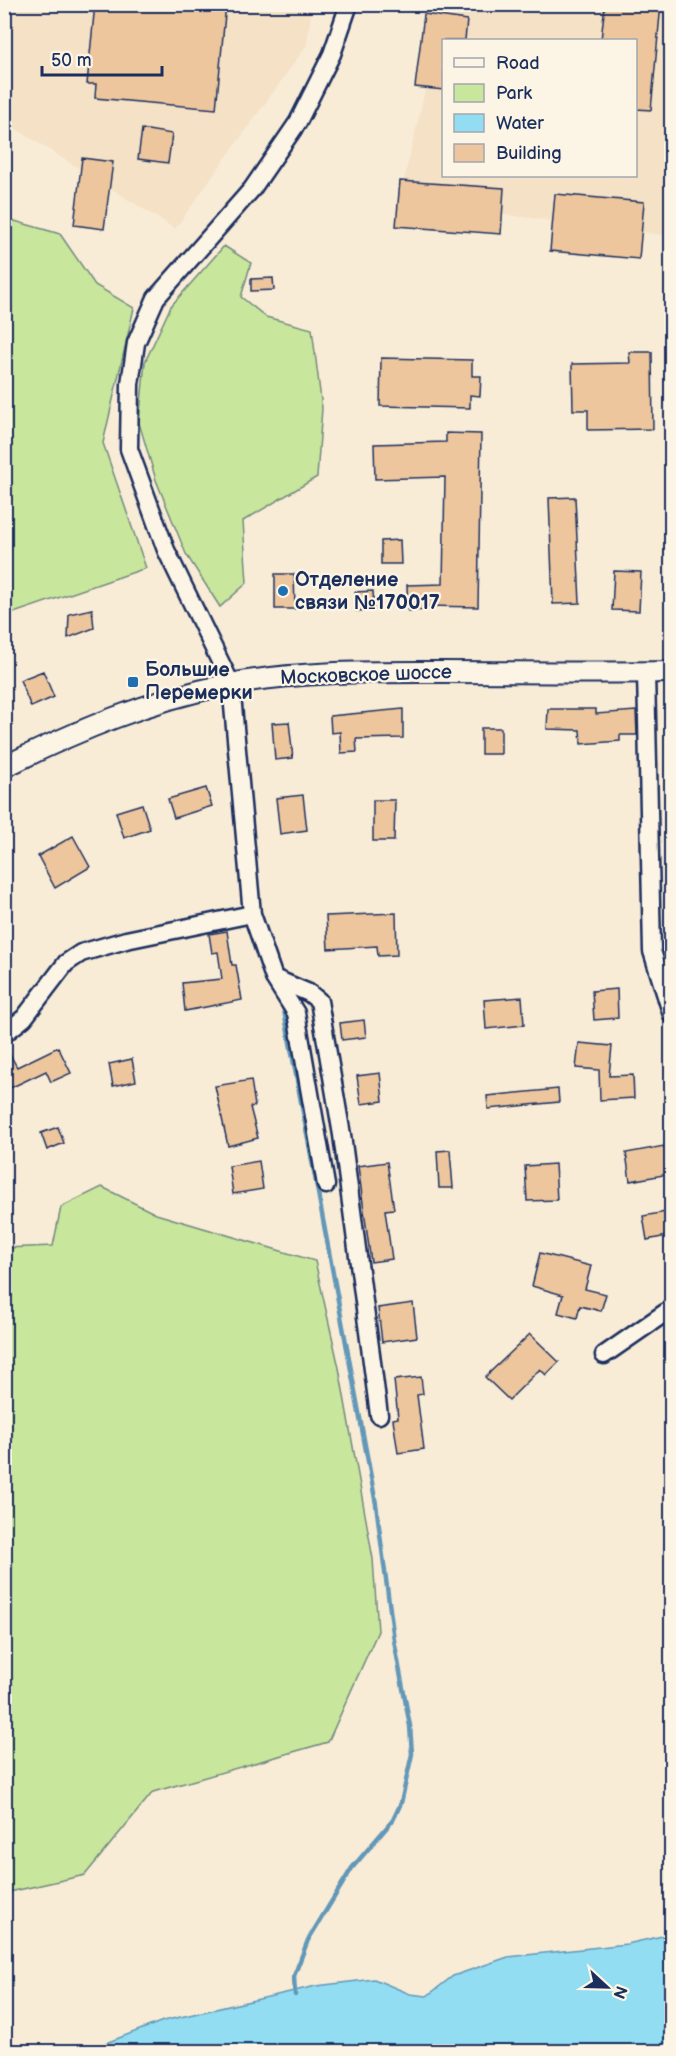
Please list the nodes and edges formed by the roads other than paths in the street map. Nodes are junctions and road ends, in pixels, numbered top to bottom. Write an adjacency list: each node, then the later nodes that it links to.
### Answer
1 (349, 4): 4 (street)
2 (646, 672): 3 (main road, Московское шоссе); 4 (main road, Московское шоссе); 8 (street)
3 (672, 672)
4 (231, 684): 5 (main road, Московское шоссе); 6 (street)
5 (4, 767)
6 (252, 914): 7 (street); 9 (street)
7 (274, 978): 10 (street); 13 (street)
8 (672, 1016)
9 (4, 1034)
10 (326, 1185)
11 (672, 1308): 12 (street)
12 (604, 1355)
13 (379, 1415)

